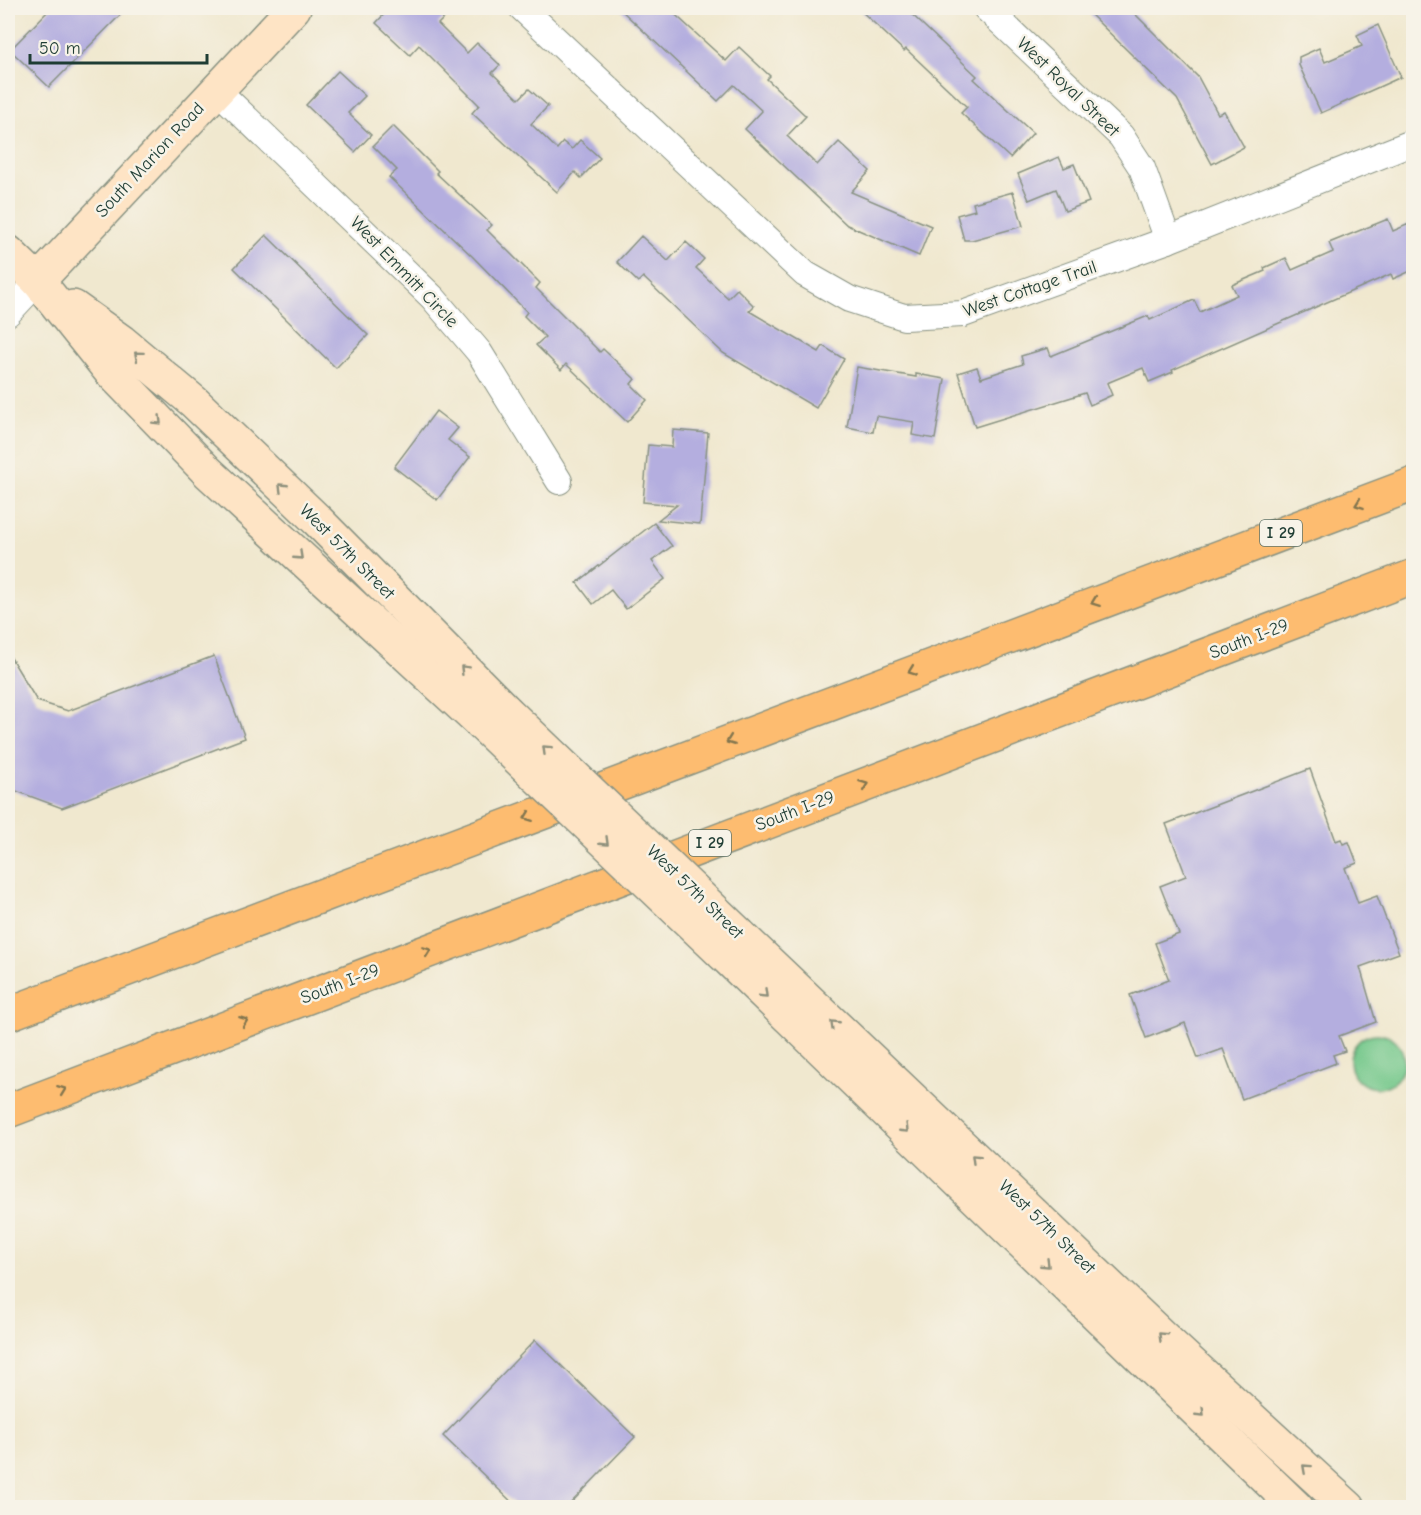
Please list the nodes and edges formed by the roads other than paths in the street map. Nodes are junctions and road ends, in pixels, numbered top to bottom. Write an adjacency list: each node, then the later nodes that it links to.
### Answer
1 (294, 8): 4 (main road, South Marion Road)
2 (522, 8): 6 (street, West Cottage Trail)
3 (986, 8): 6 (street, West Royal Street)
4 (216, 89): 8 (main road, South Marion Road); 10 (street, West Emmitt Circle)
5 (1413, 142): 6 (street, West Cottage Trail)
6 (1167, 240)
7 (8, 252): 8 (main road, West 57th Street)
8 (38, 281): 9 (street, South Marion Road); 13 (main road, West 57th Street, bridge)
9 (8, 313)
10 (559, 481)
11 (1413, 484): 14 (highway, I 29, one-way to 14)
12 (1413, 576): 15 (highway, South I-29 / I 29, one-way to 12)
13 (731, 944): 16 (main road, West 57th Street, one-way to 16); 17 (main road, West 57th Street, one-way to 13)
14 (8, 1014)
15 (8, 1111)
16 (1297, 1508)
17 (1349, 1508)

